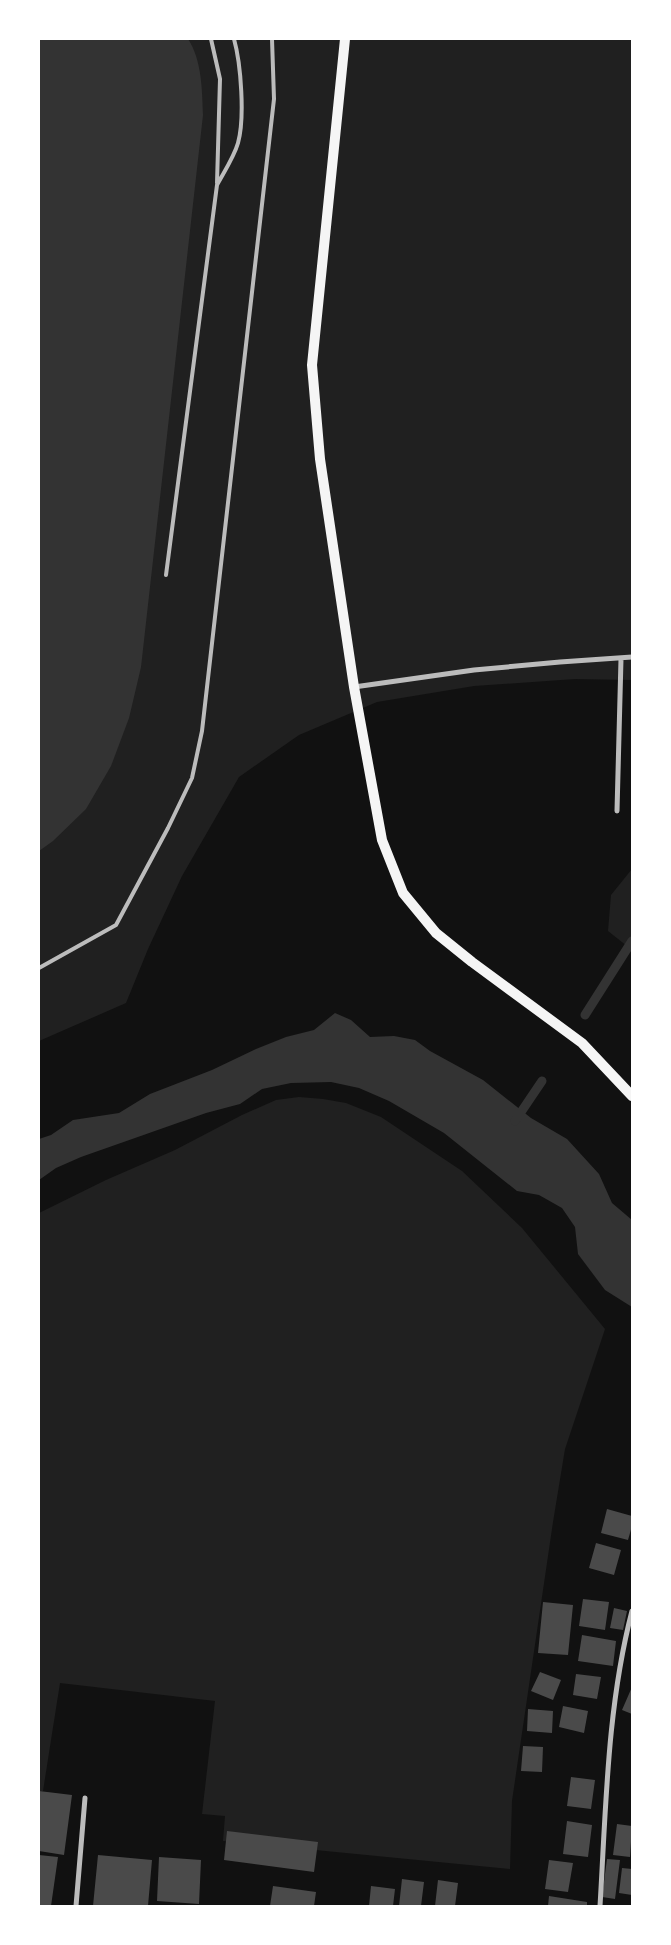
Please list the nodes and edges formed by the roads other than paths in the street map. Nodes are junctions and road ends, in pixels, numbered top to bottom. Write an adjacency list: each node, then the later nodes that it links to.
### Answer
1 (211, 39): 5 (lane)
2 (234, 39): 5 (lane)
3 (272, 39): 11 (lane)
4 (345, 39): 9 (main road)
5 (217, 185): 6 (lane)
6 (166, 575)
7 (632, 657): 8 (street)
8 (621, 659): 9 (street); 10 (street)
9 (354, 687): 12 (main road)
10 (617, 811)
11 (39, 968)
12 (632, 1096)
13 (632, 1611): 16 (street)
14 (84, 1798): 15 (street)
15 (76, 1906)
16 (600, 1906)

